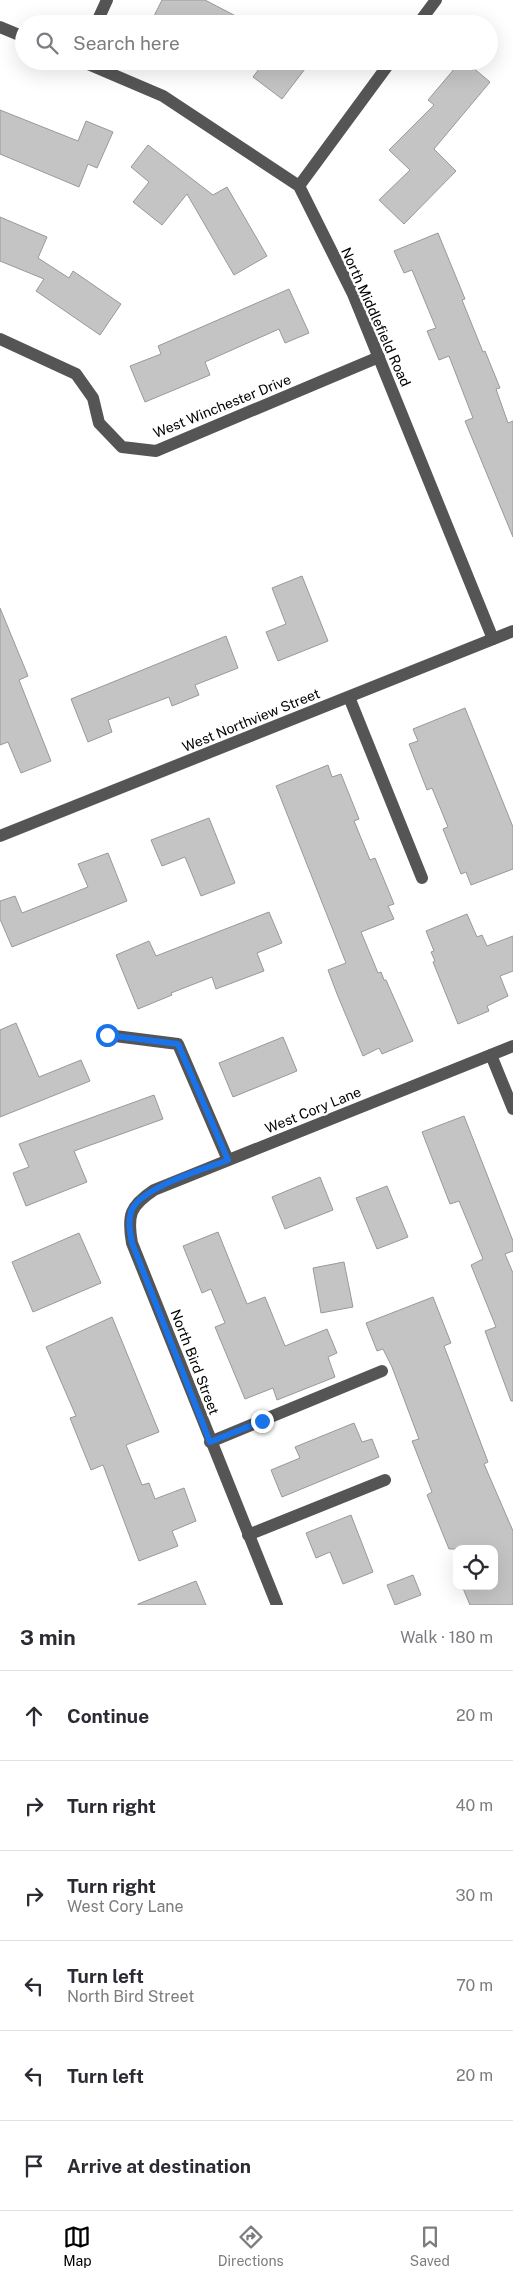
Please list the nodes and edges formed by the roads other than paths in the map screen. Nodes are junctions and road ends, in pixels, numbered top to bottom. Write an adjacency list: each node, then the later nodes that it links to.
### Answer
1 (107, 0): 3 (street)
2 (436, 0): 4 (street)
3 (100, 15)
4 (425, 15)
5 (0, 27): 6 (street)
6 (15, 33)
7 (102, 70): 9 (street, North Middlefield Road)
8 (383, 70): 9 (street)
9 (299, 186): 11 (street, North Middlefield Road)
10 (0, 339): 11 (street, West Winchester Drive)
11 (378, 358): 13 (street, North Middlefield Road)
12 (513, 631): 13 (street, West Northview Street)
13 (493, 639): 14 (street, West Northview Street)
14 (349, 697): 15 (street, West Northview Street); 16 (street)
15 (0, 836)
16 (422, 878)
17 (107, 1035): 21 (street)
18 (513, 1046): 19 (street, West Cory Lane)
19 (491, 1055): 20 (street); 21 (street, West Cory Lane)
20 (513, 1109)
21 (228, 1160): 22 (street, West Cory Lane)
22 (131, 1210): 24 (street, North Bird Street)
23 (382, 1371): 24 (street)
24 (210, 1442): 26 (street, North Bird Street)
25 (385, 1480): 26 (street)
26 (248, 1535): 27 (street, North Bird Street)
27 (276, 1605)

